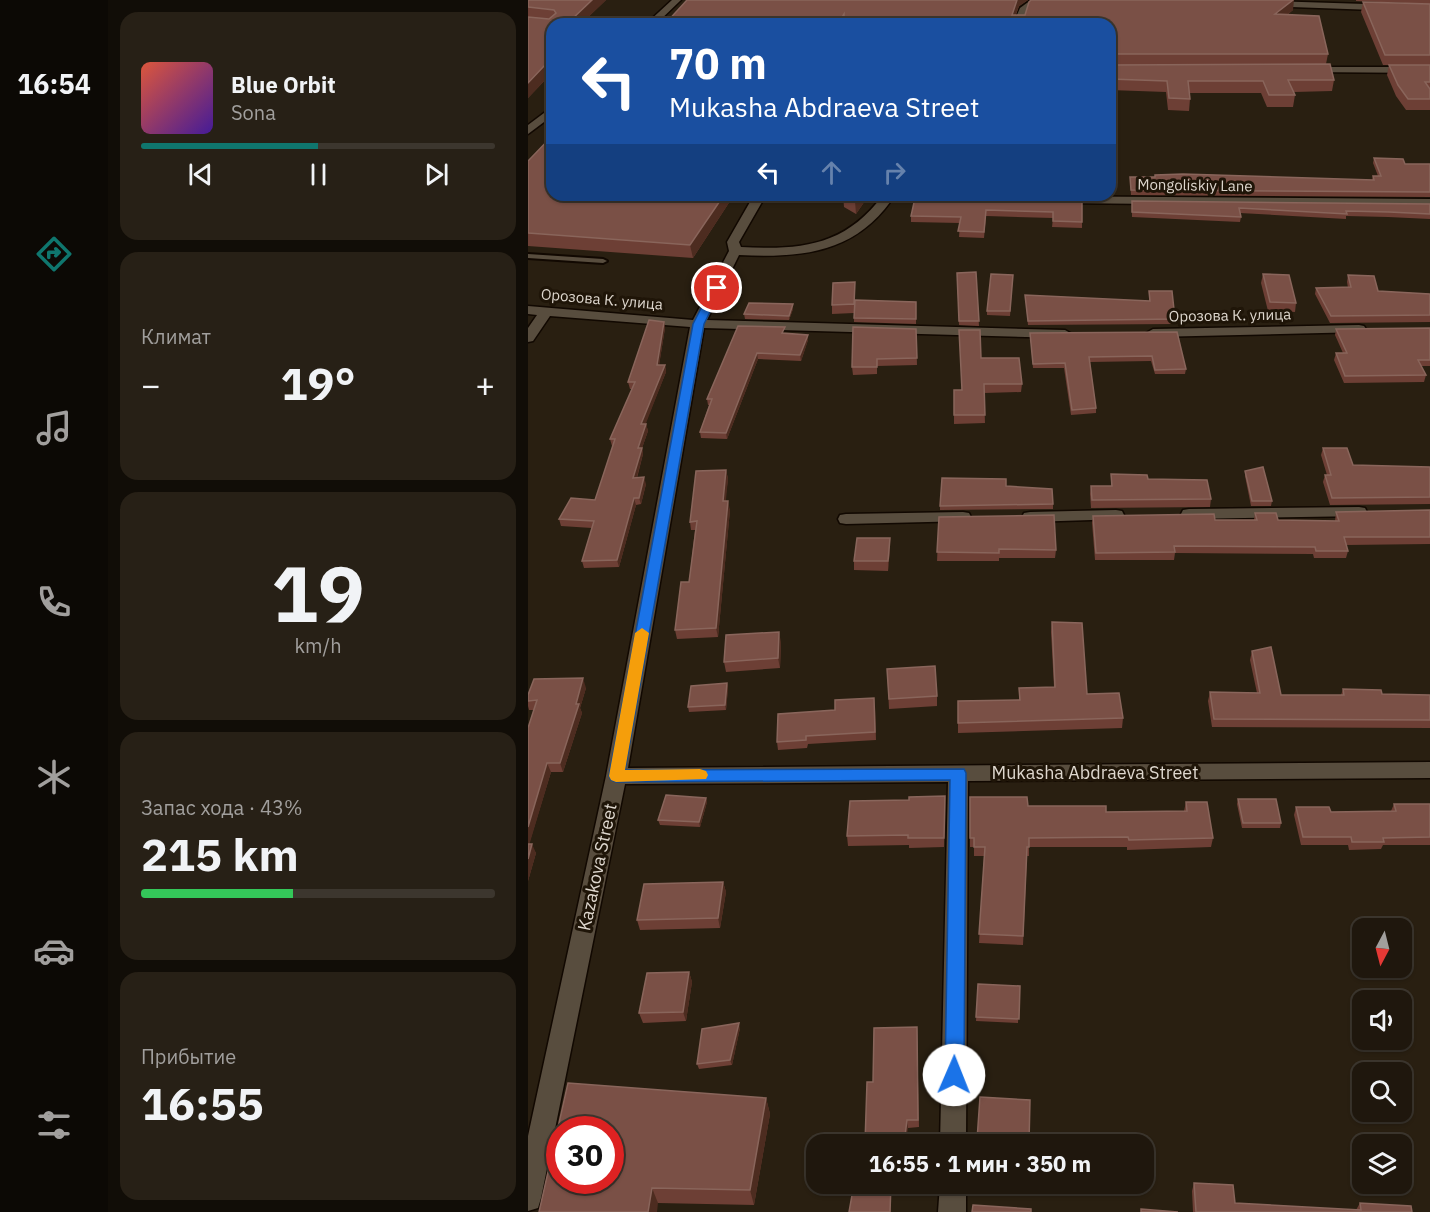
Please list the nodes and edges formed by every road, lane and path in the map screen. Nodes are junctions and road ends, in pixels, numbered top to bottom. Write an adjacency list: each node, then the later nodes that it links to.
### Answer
1 (677, 0): 6 (street)
2 (1037, 0): 7 (street)
3 (1315, 3): 4 (street); 5 (street)
4 (1255, 4)
5 (1430, 9)
6 (658, 18)
7 (1020, 18)
8 (1300, 70): 9 (street)
9 (1430, 70)
10 (546, 115): 11 (street)
11 (528, 131)
12 (1116, 199): 15 (street, Mongoliskiy Lane)
13 (757, 201): 16 (street, Kazakova Street)
14 (884, 201): 16 (street)
15 (1430, 202)
16 (735, 251): 21 (street, Kazakova Street)
17 (528, 256): 18 (lane)
18 (603, 261)
19 (528, 310): 20 (street, Орозова К. улица)
20 (546, 311): 21 (street, Орозова К. улица); 25 (street)
21 (699, 324): 24 (street, Орозова К. улица); 34 (street, Kazakova Street)
22 (1372, 329): 23 (street, Орозова К. улица)
23 (1138, 333)
24 (1080, 334)
25 (528, 338)
26 (1370, 512): 28 (street)
27 (1132, 515): 30 (street)
28 (1168, 515)
29 (977, 517): 31 (street)
30 (1013, 517)
31 (846, 519)
32 (1430, 770): 33 (street, Mukasha Abdraeva Street)
33 (958, 773): 34 (street, Mukasha Abdraeva Street); 35 (street)
34 (616, 776): 37 (street, Kazakova Street)
35 (953, 1134)
36 (953, 1194): 38 (street)
37 (528, 1198)
38 (952, 1212)

